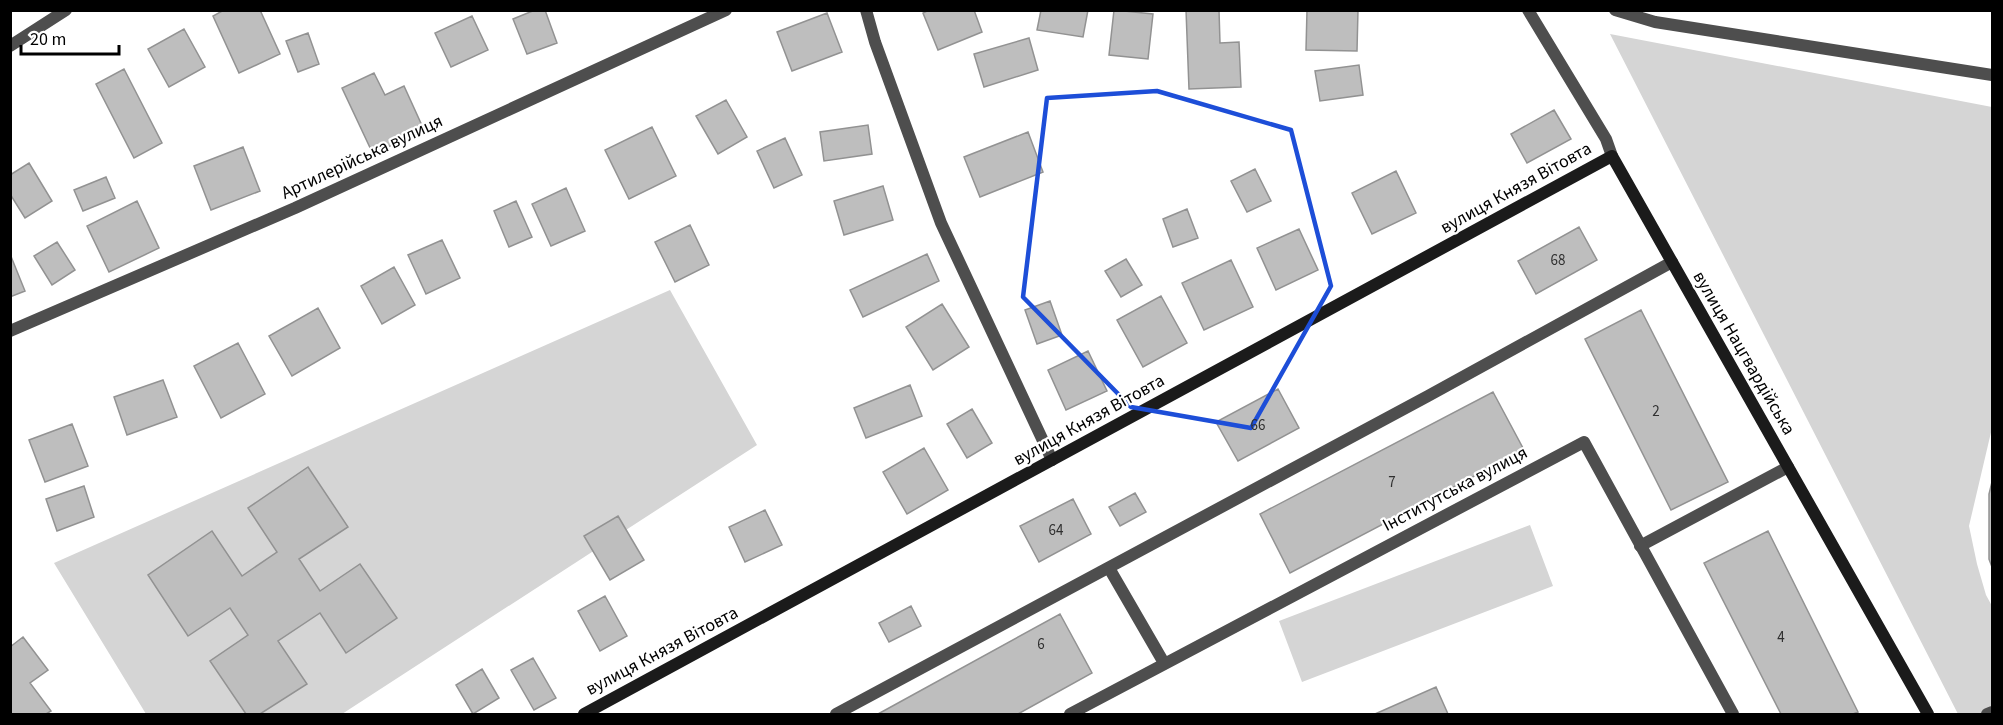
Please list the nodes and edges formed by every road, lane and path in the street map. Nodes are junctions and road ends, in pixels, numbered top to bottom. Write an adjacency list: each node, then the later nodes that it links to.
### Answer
1 (66, 10): 7 (street)
2 (726, 10): 11 (street, Артилерійська вулиця)
3 (866, 10): 12 (street)
4 (1528, 10): 9 (street, вулиця Нацгвардійська)
5 (1615, 10): 6 (street)
6 (1654, 16): 8 (street)
7 (10, 46)
8 (1992, 75)
9 (1612, 156): 10 (street, вулиця Нацгвардійська); 12 (street, вулиця Князя Вітовта)
10 (1672, 262): 13 (street, вулиця Нацгвардійська); 15 (street)
11 (10, 331)
12 (1052, 460): 18 (street, вулиця Князя Вітовта)
13 (1788, 467): 14 (street); 22 (street, вулиця Нацгвардійська)
14 (1640, 546): 16 (street, Інститутська вулиця); 21 (street, Інститутська вулиця)
15 (1109, 568): 16 (street); 19 (street)
16 (1164, 663): 20 (street, Інститутська вулиця)
17 (1992, 712): 23 (street)
18 (584, 714)
19 (836, 714)
20 (1070, 714)
21 (1732, 714)
22 (1928, 714)
23 (1987, 714)

